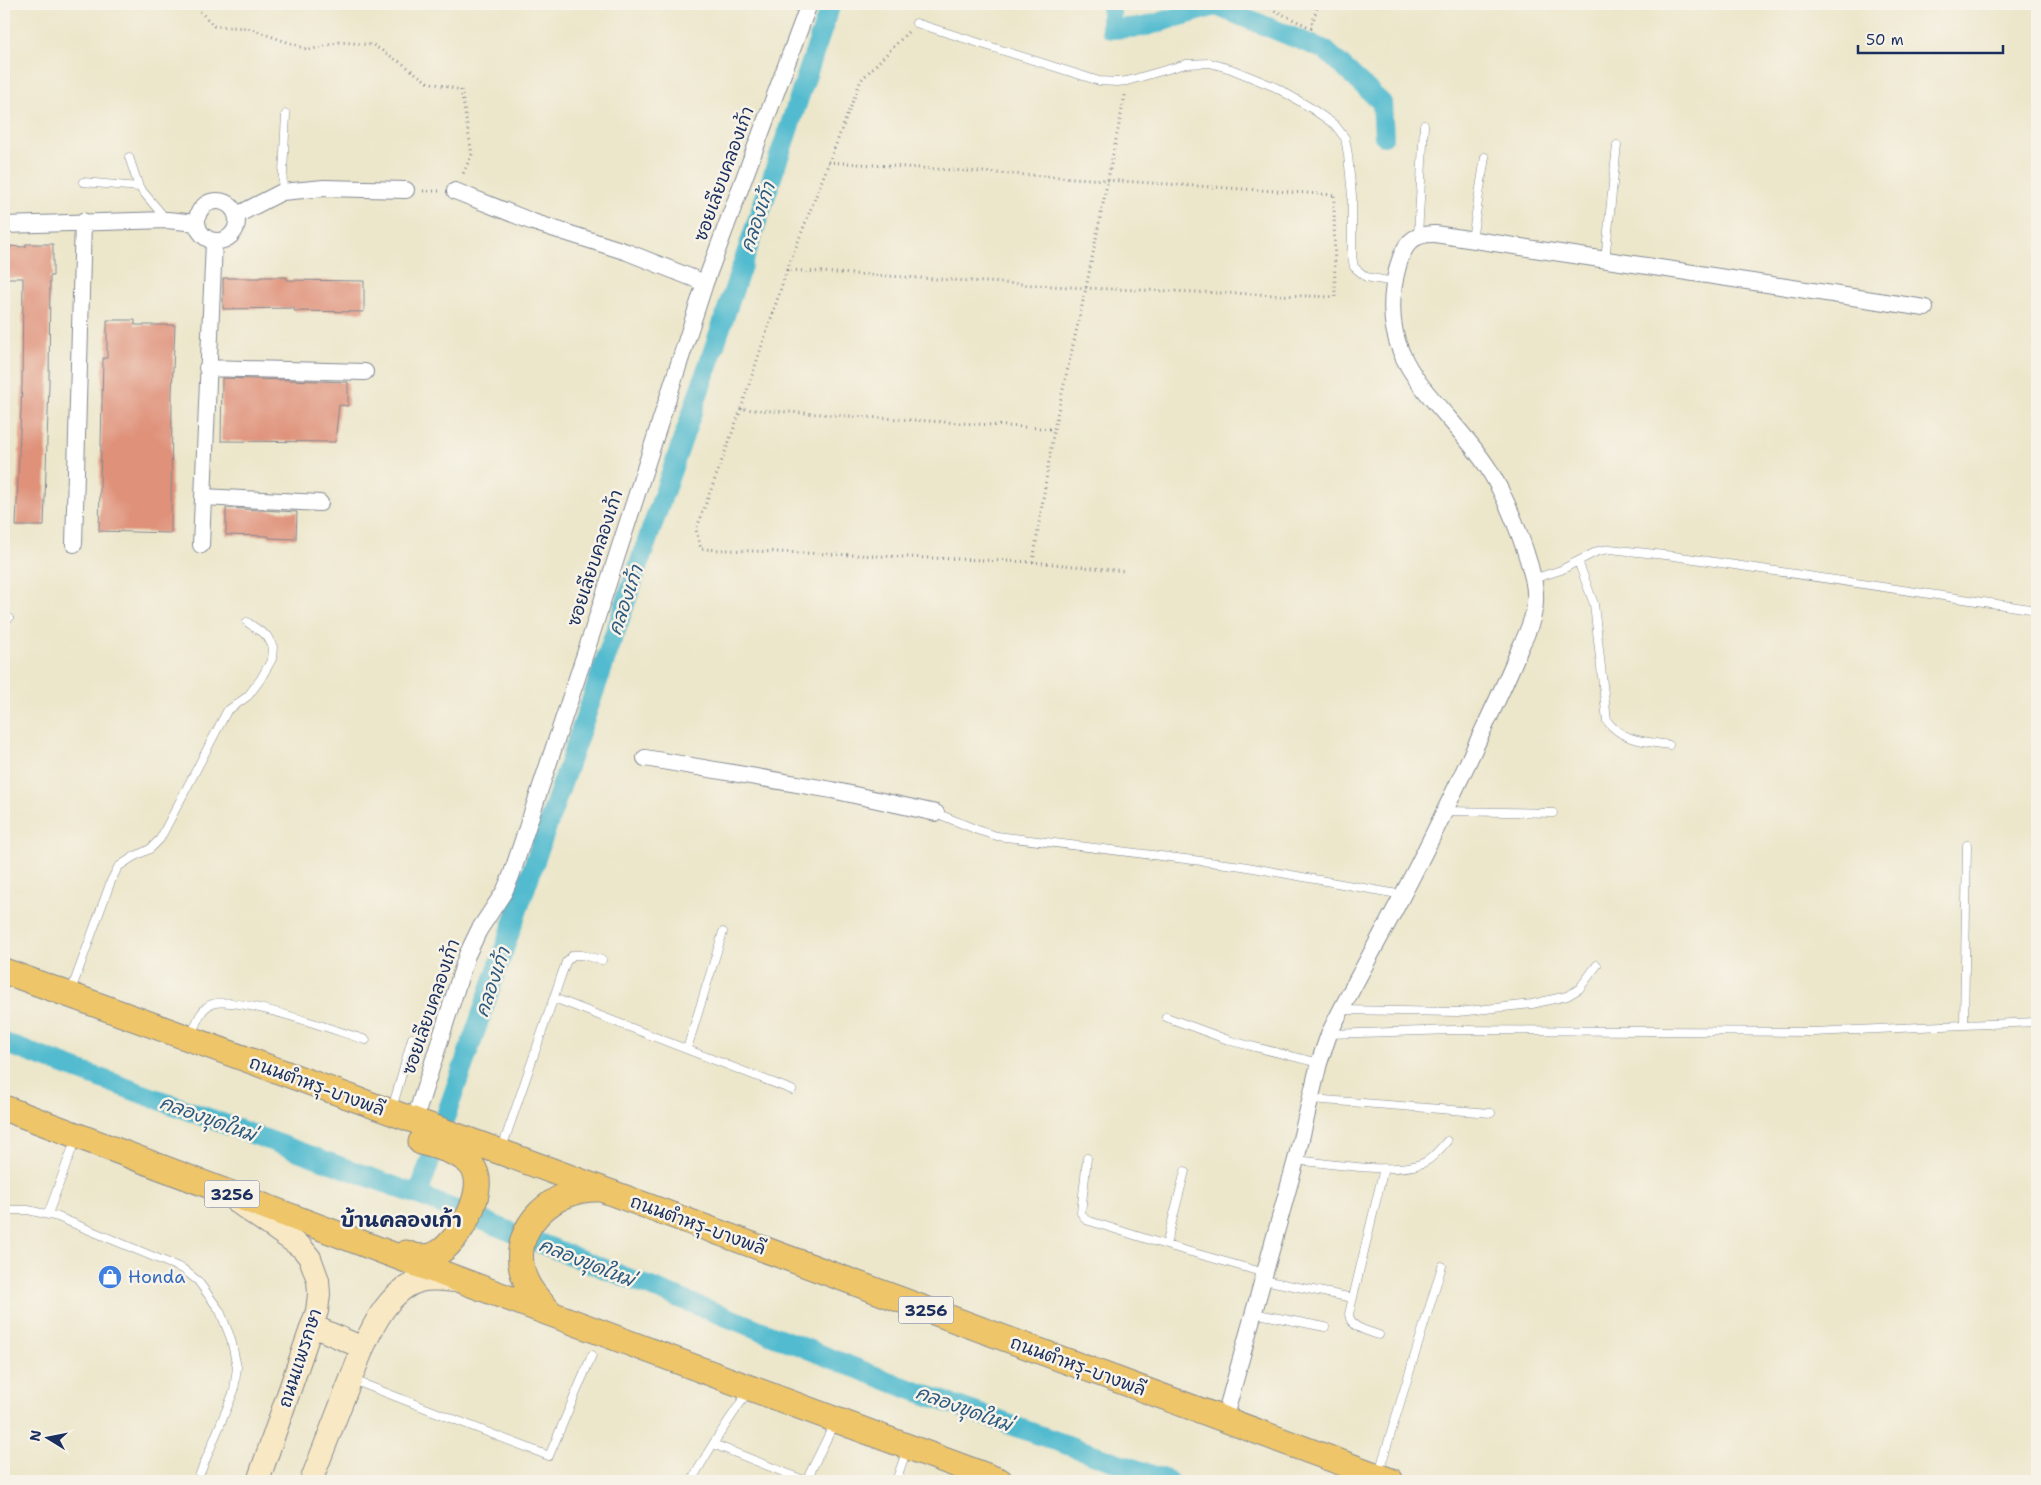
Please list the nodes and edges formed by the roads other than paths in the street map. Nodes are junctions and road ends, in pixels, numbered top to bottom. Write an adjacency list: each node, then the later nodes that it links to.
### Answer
1 (809, 4): 23 (street, ซอยเลียบคลองเก้า)
2 (916, 24): 22 (lane)
3 (286, 114): 11 (lane)
4 (1424, 125): 18 (lane)
5 (1617, 145): 21 (lane)
6 (129, 157): 9 (lane)
7 (1485, 157): 19 (lane)
8 (83, 182): 9 (lane)
9 (139, 187): 14 (lane)
10 (406, 190): 11 (street)
11 (282, 192): 13 (street)
12 (455, 192): 23 (street)
13 (237, 216): 16 (street); 20 (street)
14 (167, 220): 15 (street); 16 (street)
15 (82, 221): 17 (street); 29 (street)
16 (196, 223): 20 (street)
17 (4, 225)
18 (1418, 236): 19 (street); 22 (street)
19 (1472, 239): 21 (street)
20 (214, 242): 25 (street)
21 (1605, 260): 24 (street)
22 (1394, 282): 32 (street)
23 (705, 283): 64 (street, ซอยเลียบคลองเก้า)
24 (1925, 308)
25 (208, 368): 26 (street); 27 (street)
26 (365, 372)
27 (203, 497): 28 (street); 30 (street)
28 (320, 503)
29 (74, 544)
30 (201, 545)
31 (1578, 561): 32 (lane); 33 (lane); 35 (lane)
32 (1533, 579): 37 (street)
33 (2037, 610)
34 (247, 622): 46 (lane)
35 (1669, 745)
36 (644, 758): 38 (street)
37 (1445, 811): 39 (lane); 41 (street)
38 (936, 813): 41 (lane)
39 (1553, 813)
40 (1966, 845): 51 (lane)
41 (1403, 895): 48 (street)
42 (722, 932): 56 (lane)
43 (602, 960): 47 (lane)
44 (1597, 965): 48 (lane)
45 (4, 972): 46 (main road, ถนนตำหรุ-บางพลี / 3256)
46 (69, 995): 54 (main road, ถนนตำหรุ-บางพลี / 3256)
47 (554, 998): 56 (lane); 68 (lane)
48 (1341, 1010): 52 (street)
49 (1166, 1017): 57 (lane)
50 (2037, 1022): 51 (lane)
51 (1964, 1025): 52 (lane)
52 (1329, 1034): 57 (street)
53 (412, 1038): 62 (lane)
54 (189, 1039): 55 (lane); 58 (main road, ถนนตำหรุ-บางพลี / 3256)
55 (366, 1040)
56 (687, 1048): 59 (lane)
57 (1319, 1063): 60 (street)
58 (322, 1088): 62 (main road, ถนนตำหรุ-บางพลี / 3256); 64 (main road)
59 (792, 1090)
60 (1311, 1099): 63 (lane); 70 (street)
61 (4, 1108): 65 (main road, 3256)
62 (391, 1113): 64 (main road, ถนนตำหรุ-บางพลี / 3256)
63 (1491, 1113)
64 (419, 1129): 67 (main road, ถนนตำหรุ-บางพลี / 3256)
65 (77, 1136): 73 (main road, 3256); 77 (lane)
66 (1447, 1141): 71 (lane)
67 (459, 1146): 68 (main road, ถนนตำหรุ-บางพลี / 3256); 73 (main road)
68 (500, 1152): 75 (main road, ถนนตำหรุ-บางพลี / 3256)
69 (1087, 1158): 78 (lane)
70 (1296, 1160): 71 (lane); 80 (street)
71 (1384, 1168): 82 (lane)
72 (1185, 1171): 78 (lane)
73 (173, 1172): 74 (main road, 3256)
74 (218, 1189): 81 (main road, 3256); 85 (main road, ถนนแพรกษา)
75 (599, 1189): 84 (main road); 93 (main road, ถนนตำหรุ-บางพลี / 3256)
76 (4, 1210): 77 (lane)
77 (48, 1214): 97 (lane)
78 (1166, 1245): 80 (lane)
79 (1442, 1266): 96 (lane)
80 (1264, 1276): 82 (lane); 83 (street)
81 (461, 1281): 84 (main road, 3256); 88 (main road)
82 (1353, 1298): 87 (lane)
83 (1253, 1313): 86 (lane); 93 (street)
84 (554, 1315): 91 (main road, 3256)
85 (313, 1326): 88 (main road); 98 (main road, ถนนแพรกษา)
86 (1325, 1327)
87 (1379, 1336)
88 (363, 1348): 90 (main road)
89 (592, 1355): 90 (lane)
90 (351, 1379): 99 (main road)
91 (750, 1388): 92 (main road, 3256); 94 (lane)
92 (835, 1420): 95 (main road, 3256); 101 (lane)
93 (1224, 1420): 96 (main road, ถนนตำหรุ-บางพลี / 3256)
94 (713, 1444): 100 (lane); 101 (lane)
95 (907, 1447): 102 (lane); 103 (main road, 3256)
96 (1384, 1479)
97 (197, 1481)
98 (258, 1481)
99 (311, 1481)
100 (691, 1481)
101 (806, 1481)
102 (896, 1481)
103 (1000, 1481)

